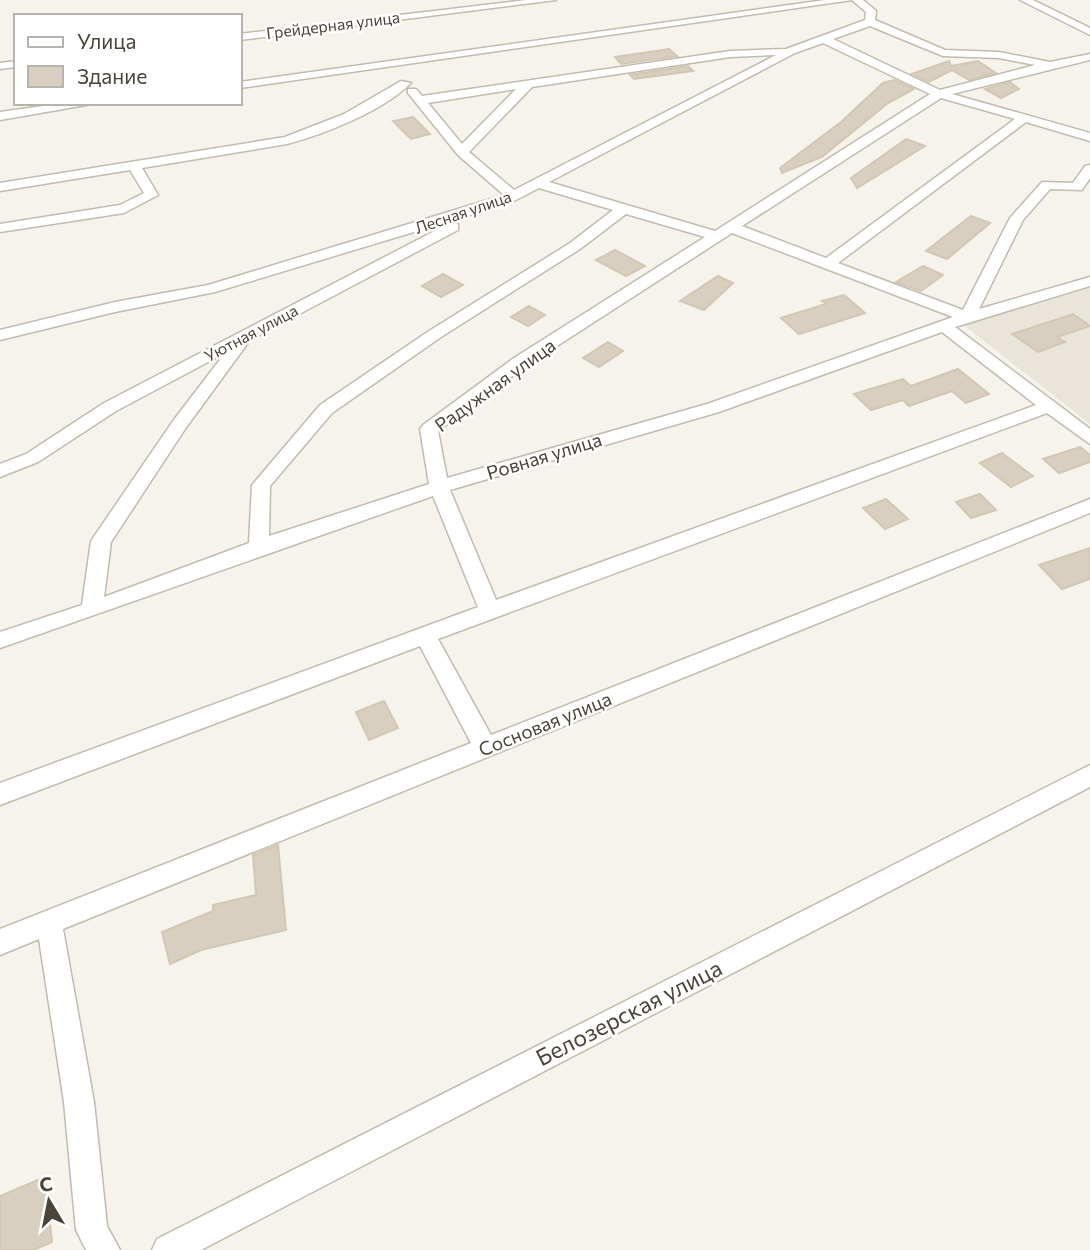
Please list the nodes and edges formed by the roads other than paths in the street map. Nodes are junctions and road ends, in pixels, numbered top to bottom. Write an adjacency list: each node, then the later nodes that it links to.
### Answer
1 (551, 0): 7 (street, Грейдерная улица)
2 (847, 0): 11 (street)
3 (858, 0): 5 (street)
4 (1025, 0): 6 (street)
5 (870, 22): 8 (street, Лесная улица); 12 (street)
6 (1090, 32)
7 (242, 37)
8 (824, 39): 9 (street, Лесная улица); 16 (street)
9 (791, 51): 13 (street); 25 (street, Лесная улица)
10 (1090, 57): 12 (street)
11 (391, 64): 14 (street); 15 (street)
12 (1050, 65): 16 (street)
13 (530, 82): 17 (street); 22 (street)
14 (405, 83): 17 (street); 23 (street)
15 (242, 85)
16 (939, 94): 20 (street); 30 (street)
17 (421, 100): 22 (street)
18 (78, 105): 19 (street)
19 (0, 116)
20 (1024, 118): 21 (street); 31 (street)
21 (1090, 137)
22 (462, 152): 27 (street)
23 (134, 166): 26 (street); 29 (street)
24 (1090, 169): 33 (street)
25 (538, 183): 27 (street, Лесная улица); 28 (street)
26 (0, 187)
27 (509, 198): 35 (street, Уютная улица); 36 (street, Лесная улица)
28 (623, 208): 30 (street); 42 (street)
29 (0, 228)
30 (726, 233): 31 (street); 40 (street, Радужная улица)
31 (827, 264): 33 (street)
32 (1090, 281): 33 (street, Ровная улица)
33 (967, 317): 34 (street, Ровная улица)
34 (943, 325): 37 (street); 40 (street, Ровная улица)
35 (249, 334): 39 (street, Уютная улица); 43 (street)
36 (0, 335)
37 (1050, 406): 38 (street); 44 (street)
38 (1090, 438)
39 (0, 471)
40 (439, 487): 42 (street, Ровная улица); 44 (street, Радужная улица)
41 (1090, 506): 47 (street, Сосновая улица)
42 (259, 547): 43 (street, Ровная улица)
43 (92, 610): 46 (street, Ровная улица)
44 (490, 611): 45 (street)
45 (426, 635): 47 (street); 49 (street)
46 (0, 640)
47 (486, 748): 50 (street, Сосновая улица)
48 (1090, 775): 53 (street, Белозерская улица)
49 (0, 794)
50 (49, 922): 51 (street, Сосновая улица); 52 (street)
51 (0, 942)
52 (104, 1250)
53 (168, 1250)

